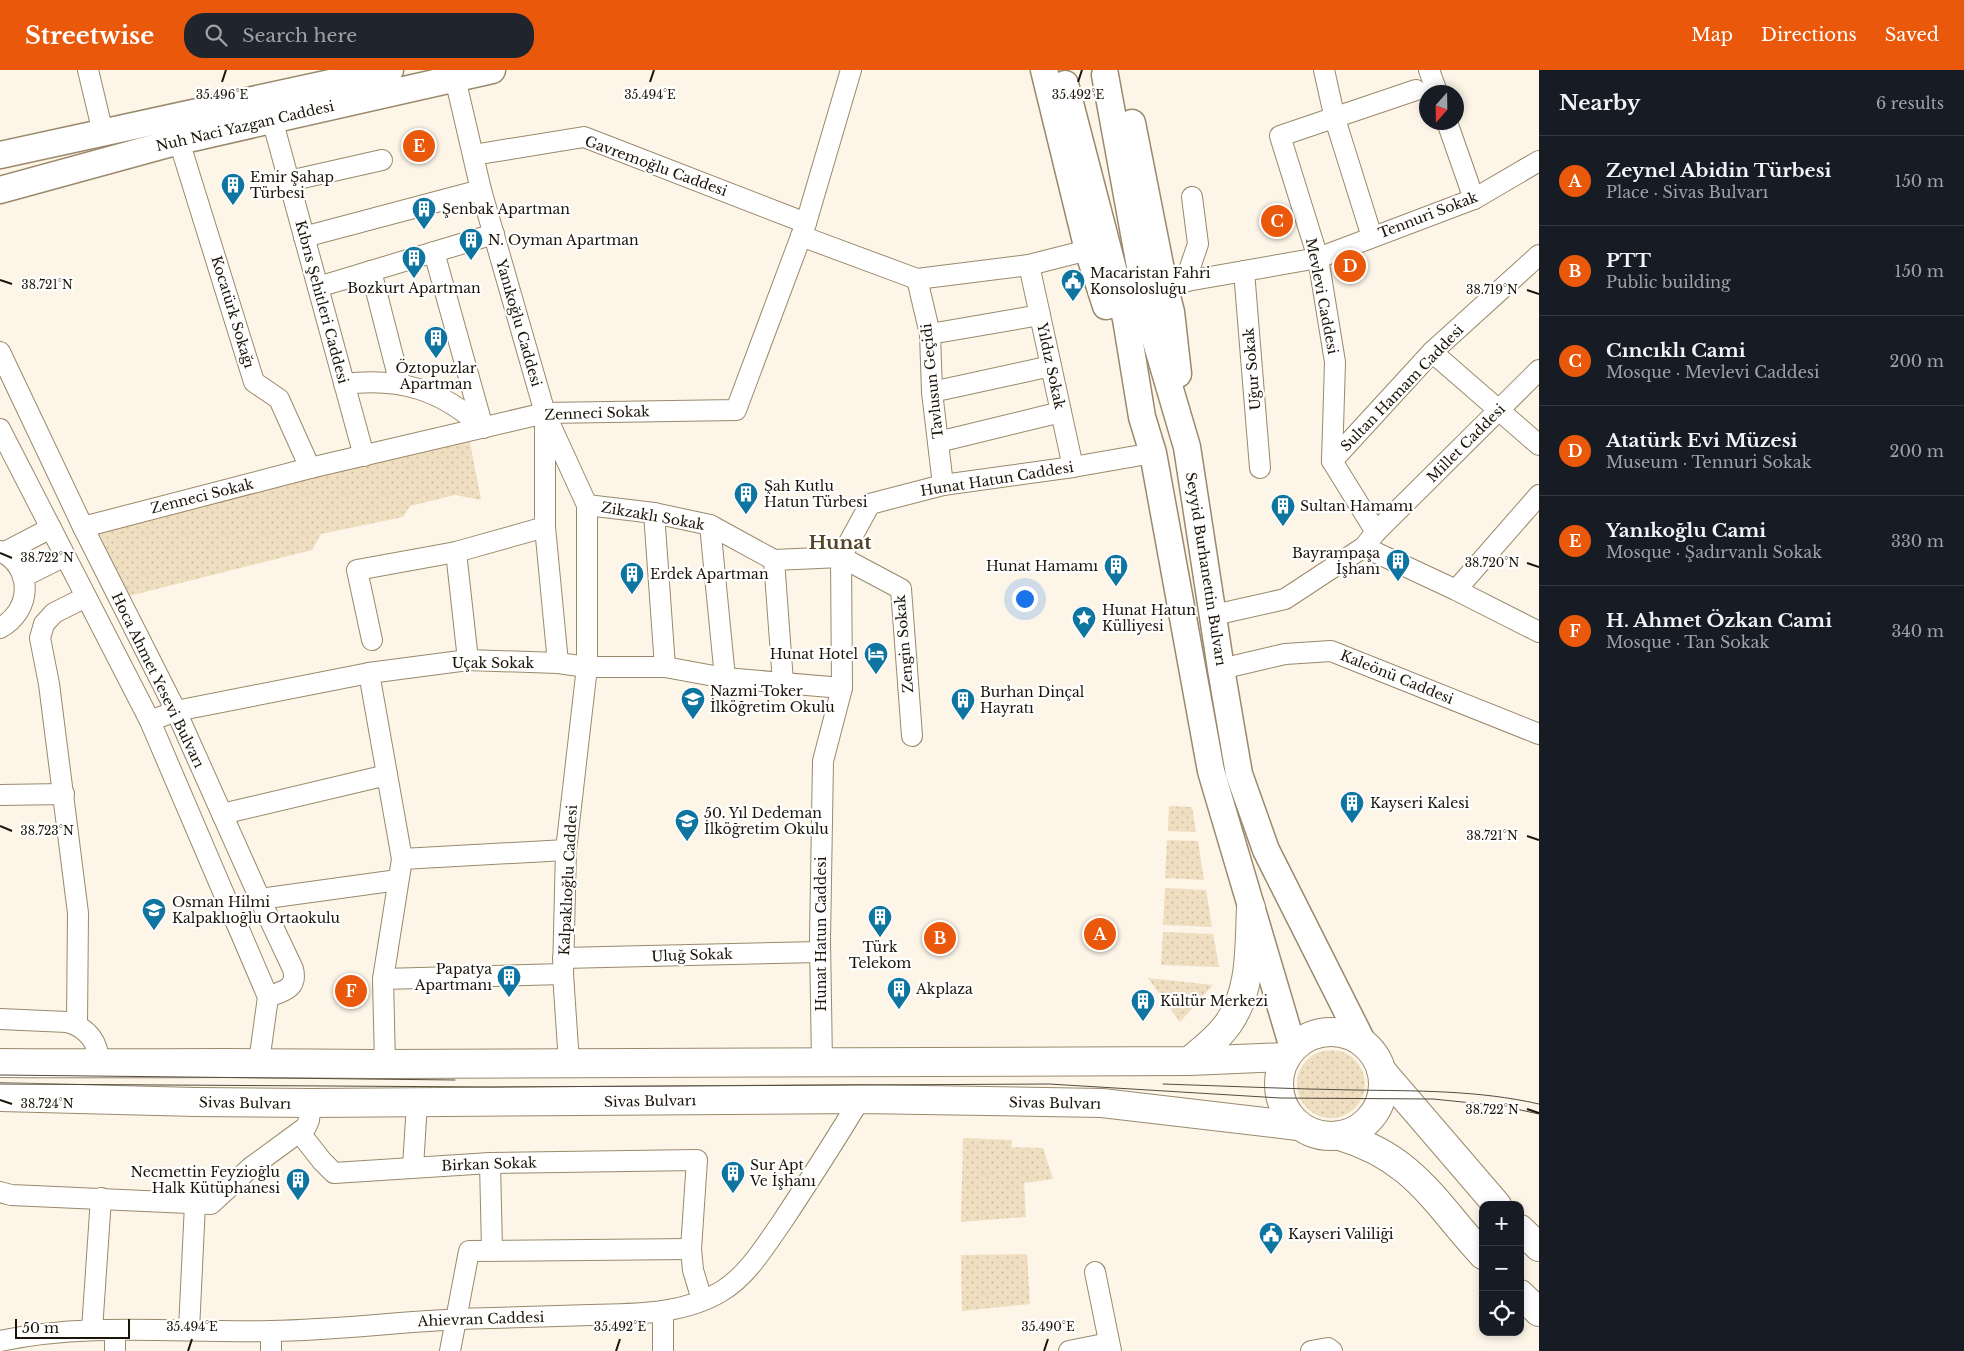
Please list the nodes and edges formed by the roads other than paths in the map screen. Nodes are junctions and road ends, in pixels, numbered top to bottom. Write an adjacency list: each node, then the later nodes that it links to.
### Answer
1 (88, 70): 15 (street)
2 (390, 70): 15 (main road, Nuh Naci Yazgan Caddesi)
3 (492, 70): 9 (main road, Nuh Naci Yazgan Caddesi)
4 (851, 70): 26 (street, Zenneci Sokak)
5 (1324, 70): 13 (street)
6 (1429, 70): 10 (street)
7 (1113, 72): 38 (main road); 57 (main road, Seyyid Burhanettin Bulvarı)
8 (1055, 77): 30 (main road); 52 (main road, Seyyid Burhanettin Bulvarı)
9 (455, 78): 12 (main road, Nuh Naci Yazgan Caddesi); 18 (street, Yanıkoğlu Caddesi)
10 (1434, 85)
11 (1416, 90): 13 (street, Mevlevi Caddesi)
12 (272, 119): 16 (main road, Nuh Naci Yazgan Caddesi); 21 (street, Kıbrıs Şehitleri Caddesi)
13 (1335, 119): 29 (street); 33 (street, Mevlevi Caddesi)
14 (1450, 130): 25 (street)
15 (103, 133): 17 (main road, Nuh Naci Yazgan Caddesi)
16 (179, 141): 22 (main road, Nuh Naci Yazgan Caddesi); 62 (street, Kocatürk Sokağı)
17 (0, 155)
18 (473, 155): 23 (street, Yanıkoğlu Caddesi); 26 (street, Gavremoğlu Caddesi)
19 (382, 160): 21 (street)
20 (1539, 161): 25 (street, Tennuri Sokak)
21 (289, 181): 28 (street, Kıbrıs Şehitleri Caddesi)
22 (0, 190)
23 (481, 190): 27 (street, Yanıkoğlu Caddesi); 28 (street)
24 (1192, 197): 38 (street)
25 (1474, 200): 29 (street, Tennuri Sokak)
26 (804, 229): 37 (street); 51 (street, Zenneci Sokak)
27 (494, 234): 31 (street); 51 (street, Yanıkoğlu Caddesi)
28 (304, 237): 39 (street, Kıbrıs Şehitleri Caddesi)
29 (1372, 237): 33 (street, Tennuri Sokak)
30 (1088, 250): 34 (street); 52 (main road)
31 (434, 252): 35 (street); 53 (street)
32 (1539, 255): 43 (street, Sultan Hamam Caddesi)
33 (1318, 258): 36 (street, Tennuri Sokak); 60 (street, Mevlevi Caddesi)
34 (1029, 265): 37 (street); 40 (street, Yıldız Sokak)
35 (371, 271): 39 (street); 47 (street)
36 (1244, 271): 38 (street, Tennuri Sokak); 63 (street, Uğur Sokak)
37 (917, 279): 41 (street, Tavlusun Geçidi)
38 (1174, 283): 57 (main road)
39 (318, 287): 46 (street, Kıbrıs Şehitleri Caddesi)
40 (1040, 315): 41 (street); 44 (street, Yıldız Sokak)
41 (930, 334): 48 (street, Tavlusun Geçidi)
42 (0, 352): 69 (street, Hoca Ahmet Yesevi Bulvarı)
43 (1432, 352): 49 (street); 60 (street, Sultan Hamam Caddesi)
44 (1051, 366): 48 (street); 50 (street, Yıldız Sokak)
45 (1539, 370): 49 (street, Millet Caddesi)
46 (344, 384): 47 (street); 59 (street, Kıbrıs Şehitleri Caddesi)
47 (400, 384): 53 (street)
48 (932, 392): 55 (street, Tavlusun Geçidi)
49 (1499, 410): 56 (street); 72 (street, Millet Caddesi)
50 (1061, 412): 55 (street); 61 (street, Yıldız Sokak)
51 (545, 413): 53 (street, Zenneci Sokak); 66 (street, Zikzaklı Sokak); 70 (street, Yanıkoğlu Caddesi)
52 (1142, 417): 58 (main road, Seyyid Burhanettin Bulvarı)
53 (483, 428): 59 (street, Zenneci Sokak)
54 (0, 430): 71 (street, Hoca Ahmet Yesevi Bulvarı)
55 (938, 442): 64 (street, Tavlusun Geçidi)
56 (1539, 445)
57 (1187, 447): 81 (main road, Seyyid Burhanettin Bulvarı)
58 (1153, 453): 61 (street, Hunat Hatun Caddesi); 106 (main road, Seyyid Burhanettin Bulvarı)
59 (364, 456): 62 (street, Zenneci Sokak)
60 (1332, 461): 72 (street)
61 (1073, 467): 64 (street, Hunat Hatun Caddesi)
62 (310, 468): 69 (street, Zenneci Sokak)
63 (1260, 468)
64 (943, 485): 76 (street, Hunat Hatun Caddesi)
65 (1539, 495): 79 (street)
66 (587, 505): 67 (street, Zikzaklı Sokak); 87 (street, Kalpaklıoğlu Caddesi)
67 (654, 513): 68 (street, Zikzaklı Sokak); 88 (street)
68 (710, 525): 77 (street, Zikzaklı Sokak); 91 (street)
69 (83, 527): 94 (street, Hoca Ahmet Yesevi Bulvarı)
70 (544, 527): 74 (street); 86 (street, Yanıkoğlu Caddesi)
71 (51, 528): 73 (street); 75 (street, Hoca Ahmet Yesevi Bulvarı)
72 (1370, 539): 79 (street); 81 (street, Millet Caddesi)
73 (1, 552): 78 (street)
74 (456, 552): 84 (street); 85 (street)
75 (65, 556): 78 (street); 80 (street, Hoca Ahmet Yesevi Bulvarı)
76 (841, 557): 77 (street); 93 (street, Hunat Hatun Caddesi); 97 (street, Zengin Sokak)
77 (774, 560): 92 (street)
78 (23, 577): 82 (street)
79 (1456, 590): 83 (street)
80 (86, 597): 95 (street, Hoca Ahmet Yesevi Bulvarı); 99 (street)
81 (1214, 615): 89 (main road, Seyyid Burhanettin Bulvarı)
82 (0, 628)
83 (1537, 629)
84 (372, 640)
85 (468, 660): 86 (street, Uçak Sokak); 90 (street, Uçak Sokak)
86 (558, 663): 87 (street, Uçak Sokak)
87 (587, 667): 88 (street, Uçak Sokak); 102 (street, Kalpaklıoğlu Caddesi)
88 (665, 667): 91 (street, Uçak Sokak)
89 (1221, 669): 96 (street, Kaleönü Caddesi); 113 (main road, Seyyid Burhanettin Bulvarı)
90 (369, 673): 94 (street, Uçak Sokak); 98 (street)
91 (725, 678): 92 (street, Uçak Sokak)
92 (783, 682): 93 (street, Uçak Sokak)
93 (842, 688): 107 (street, Hunat Hatun Caddesi)
94 (176, 712): 95 (street, Uçak Sokak); 101 (street, Hoca Ahmet Yesevi Bulvarı)
95 (150, 721): 110 (street, Hoca Ahmet Yesevi Bulvarı)
96 (1539, 734)
97 (912, 736)
98 (387, 775): 101 (street); 103 (street)
99 (64, 794): 100 (street); 112 (street)
100 (0, 795)
101 (222, 814): 105 (street, Hoca Ahmet Yesevi Bulvarı)
102 (566, 850): 103 (street); 108 (street, Kalpaklıoğlu Caddesi)
103 (402, 859): 104 (street)
104 (398, 880): 105 (street); 109 (street)
105 (260, 900): 110 (street, Hoca Ahmet Yesevi Bulvarı)
106 (1252, 908): 114 (main road, Seyyid Burhanettin Bulvarı); 116 (highway)
107 (820, 952): 108 (street, Uluğ Sokak); 118 (street, Hunat Hatun Caddesi)
108 (563, 966): 109 (street, Uluğ Sokak); 122 (street, Kalpaklıoğlu Caddesi)
109 (383, 979): 121 (street)
110 (268, 997): 117 (street)
111 (0, 1019): 112 (street)
112 (77, 1025): 120 (street)
113 (1363, 1043): 114 (highway); 123 (highway)
114 (1289, 1052): 116 (highway); 130 (highway)
115 (0, 1054): 120 (highway)
116 (1189, 1061): 118 (highway)
117 (259, 1062): 120 (highway); 121 (highway)
118 (822, 1062): 122 (highway)
119 (0, 1063): 120 (highway)
120 (99, 1064)
121 (384, 1064): 122 (highway)
122 (569, 1064)
123 (1381, 1070): 132 (highway); 137 (highway)
124 (0, 1097): 125 (highway, Sivas Bulvarı)
125 (70, 1098): 127 (highway, Sivas Bulvarı); 129 (highway)
126 (860, 1099): 128 (highway, Sivas Bulvarı); 130 (highway, Sivas Bulvarı); 146 (street, Ahievran Caddesi)
127 (311, 1103): 128 (highway, Sivas Bulvarı); 131 (street)
128 (417, 1103): 134 (street)
129 (0, 1111)
130 (1298, 1126): 132 (highway)
131 (300, 1133): 134 (street, Birkan Sokak); 138 (street)
132 (1340, 1136): 143 (highway)
133 (490, 1163): 134 (street, Birkan Sokak); 141 (street, Birkan Sokak); 142 (street)
134 (413, 1167)
135 (0, 1192): 136 (street)
136 (100, 1198): 138 (street); 150 (street)
137 (1494, 1201)
138 (195, 1204): 152 (street)
139 (1524, 1232): 140 (highway)
140 (1539, 1247)
141 (690, 1249): 142 (street); 146 (street)
142 (492, 1250): 149 (street)
143 (1479, 1250)
144 (1095, 1272): 155 (street)
145 (1524, 1298): 148 (highway)
146 (702, 1300): 147 (street, Ahievran Caddesi)
147 (663, 1310): 149 (street, Ahievran Caddesi); 159 (street)
148 (1539, 1312)
149 (458, 1319): 153 (street, Ahievran Caddesi); 158 (street)
150 (92, 1330): 151 (street, Ahievran Caddesi); 154 (street, Ahievran Caddesi)
151 (115, 1330): 152 (street, Ahievran Caddesi); 156 (street)
152 (189, 1330): 153 (street, Ahievran Caddesi)
153 (271, 1331): 157 (street)
154 (0, 1341)
155 (1110, 1347): 160 (street)
156 (115, 1351)
157 (271, 1351)
158 (450, 1351)
159 (663, 1351)
160 (1069, 1351)
161 (1311, 1351): 162 (street)
162 (1332, 1351)

